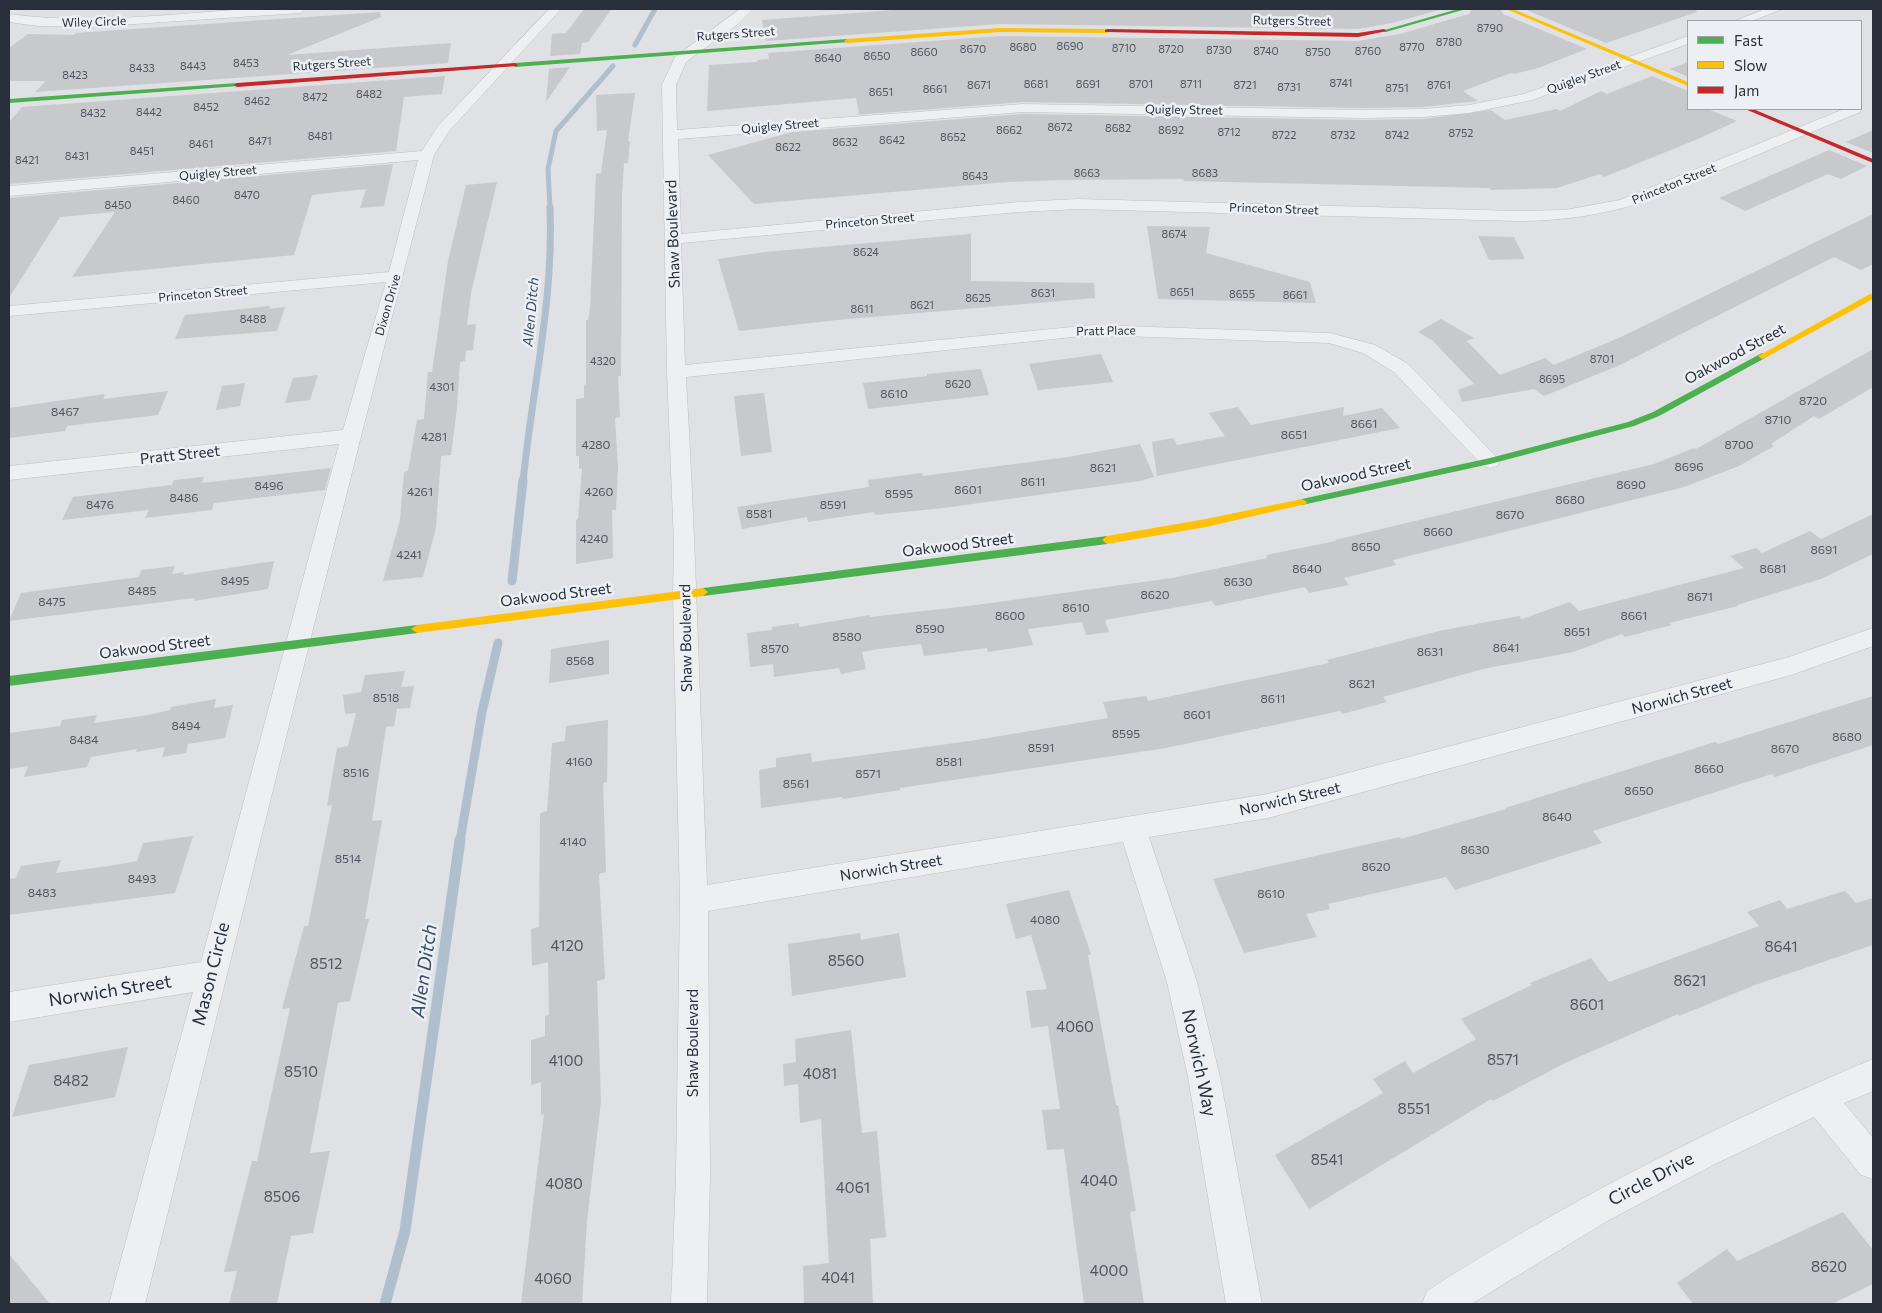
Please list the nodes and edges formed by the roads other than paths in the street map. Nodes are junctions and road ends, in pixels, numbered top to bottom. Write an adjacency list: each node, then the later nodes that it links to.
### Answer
1 (300, 9): 7 (street, Wiley Circle)
2 (555, 9): 12 (street, Dixon Drive)
3 (747, 9): 10 (street, Shaw Boulevard)
4 (1463, 9): 10 (street, Rutgers Street)
5 (1509, 9): 11 (street)
6 (1776, 9): 8 (street)
7 (9, 18)
8 (1744, 20)
9 (1687, 40): 11 (street, Quigley Street)
10 (690, 51): 12 (street, Rutgers Street); 18 (street, Shaw Boulevard)
11 (1632, 60): 13 (street); 18 (street, Quigley Street)
12 (502, 65): 14 (street, Rutgers Street); 19 (street, Dixon Drive)
13 (1687, 84)
14 (9, 101)
15 (1750, 110): 17 (street)
16 (1852, 110): 17 (street, Princeton Street)
17 (1802, 132): 20 (street); 22 (street, Princeton Street)
18 (669, 135): 22 (street, Shaw Boulevard)
19 (427, 156): 21 (street, Quigley Street); 23 (street, Dixon Drive)
20 (1873, 161)
21 (9, 191)
22 (674, 239): 26 (street, Shaw Boulevard)
23 (396, 276): 25 (street, Princeton Street); 27 (street, Dixon Drive)
24 (1873, 296): 28 (street, Oakwood Street)
25 (9, 312)
26 (676, 372): 28 (street, Pratt Place); 30 (street, Shaw Boulevard)
27 (351, 436): 29 (street, Pratt Street); 32 (street, Dixon Drive)
28 (1490, 461): 30 (street, Oakwood Street)
29 (9, 473)
30 (684, 595): 32 (street, Oakwood Street); 35 (street, Shaw Boulevard)
31 (1873, 637): 34 (street, Norwich Street)
32 (298, 644): 33 (street, Oakwood Street); 36 (street, Mason Circle)
33 (9, 681)
34 (1132, 828): 35 (street, Norwich Street); 43 (street, Norwich Way)
35 (694, 900): 42 (street, Shaw Boulevard)
36 (210, 974): 37 (street, Norwich Street); 41 (street, Mason Circle)
37 (9, 1007)
38 (1873, 1075): 39 (street, Circle Drive)
39 (1819, 1098): 40 (street); 44 (street, Circle Drive)
40 (1873, 1163)
41 (127, 1304)
42 (689, 1304)
43 (1244, 1304)
44 (1440, 1304)

